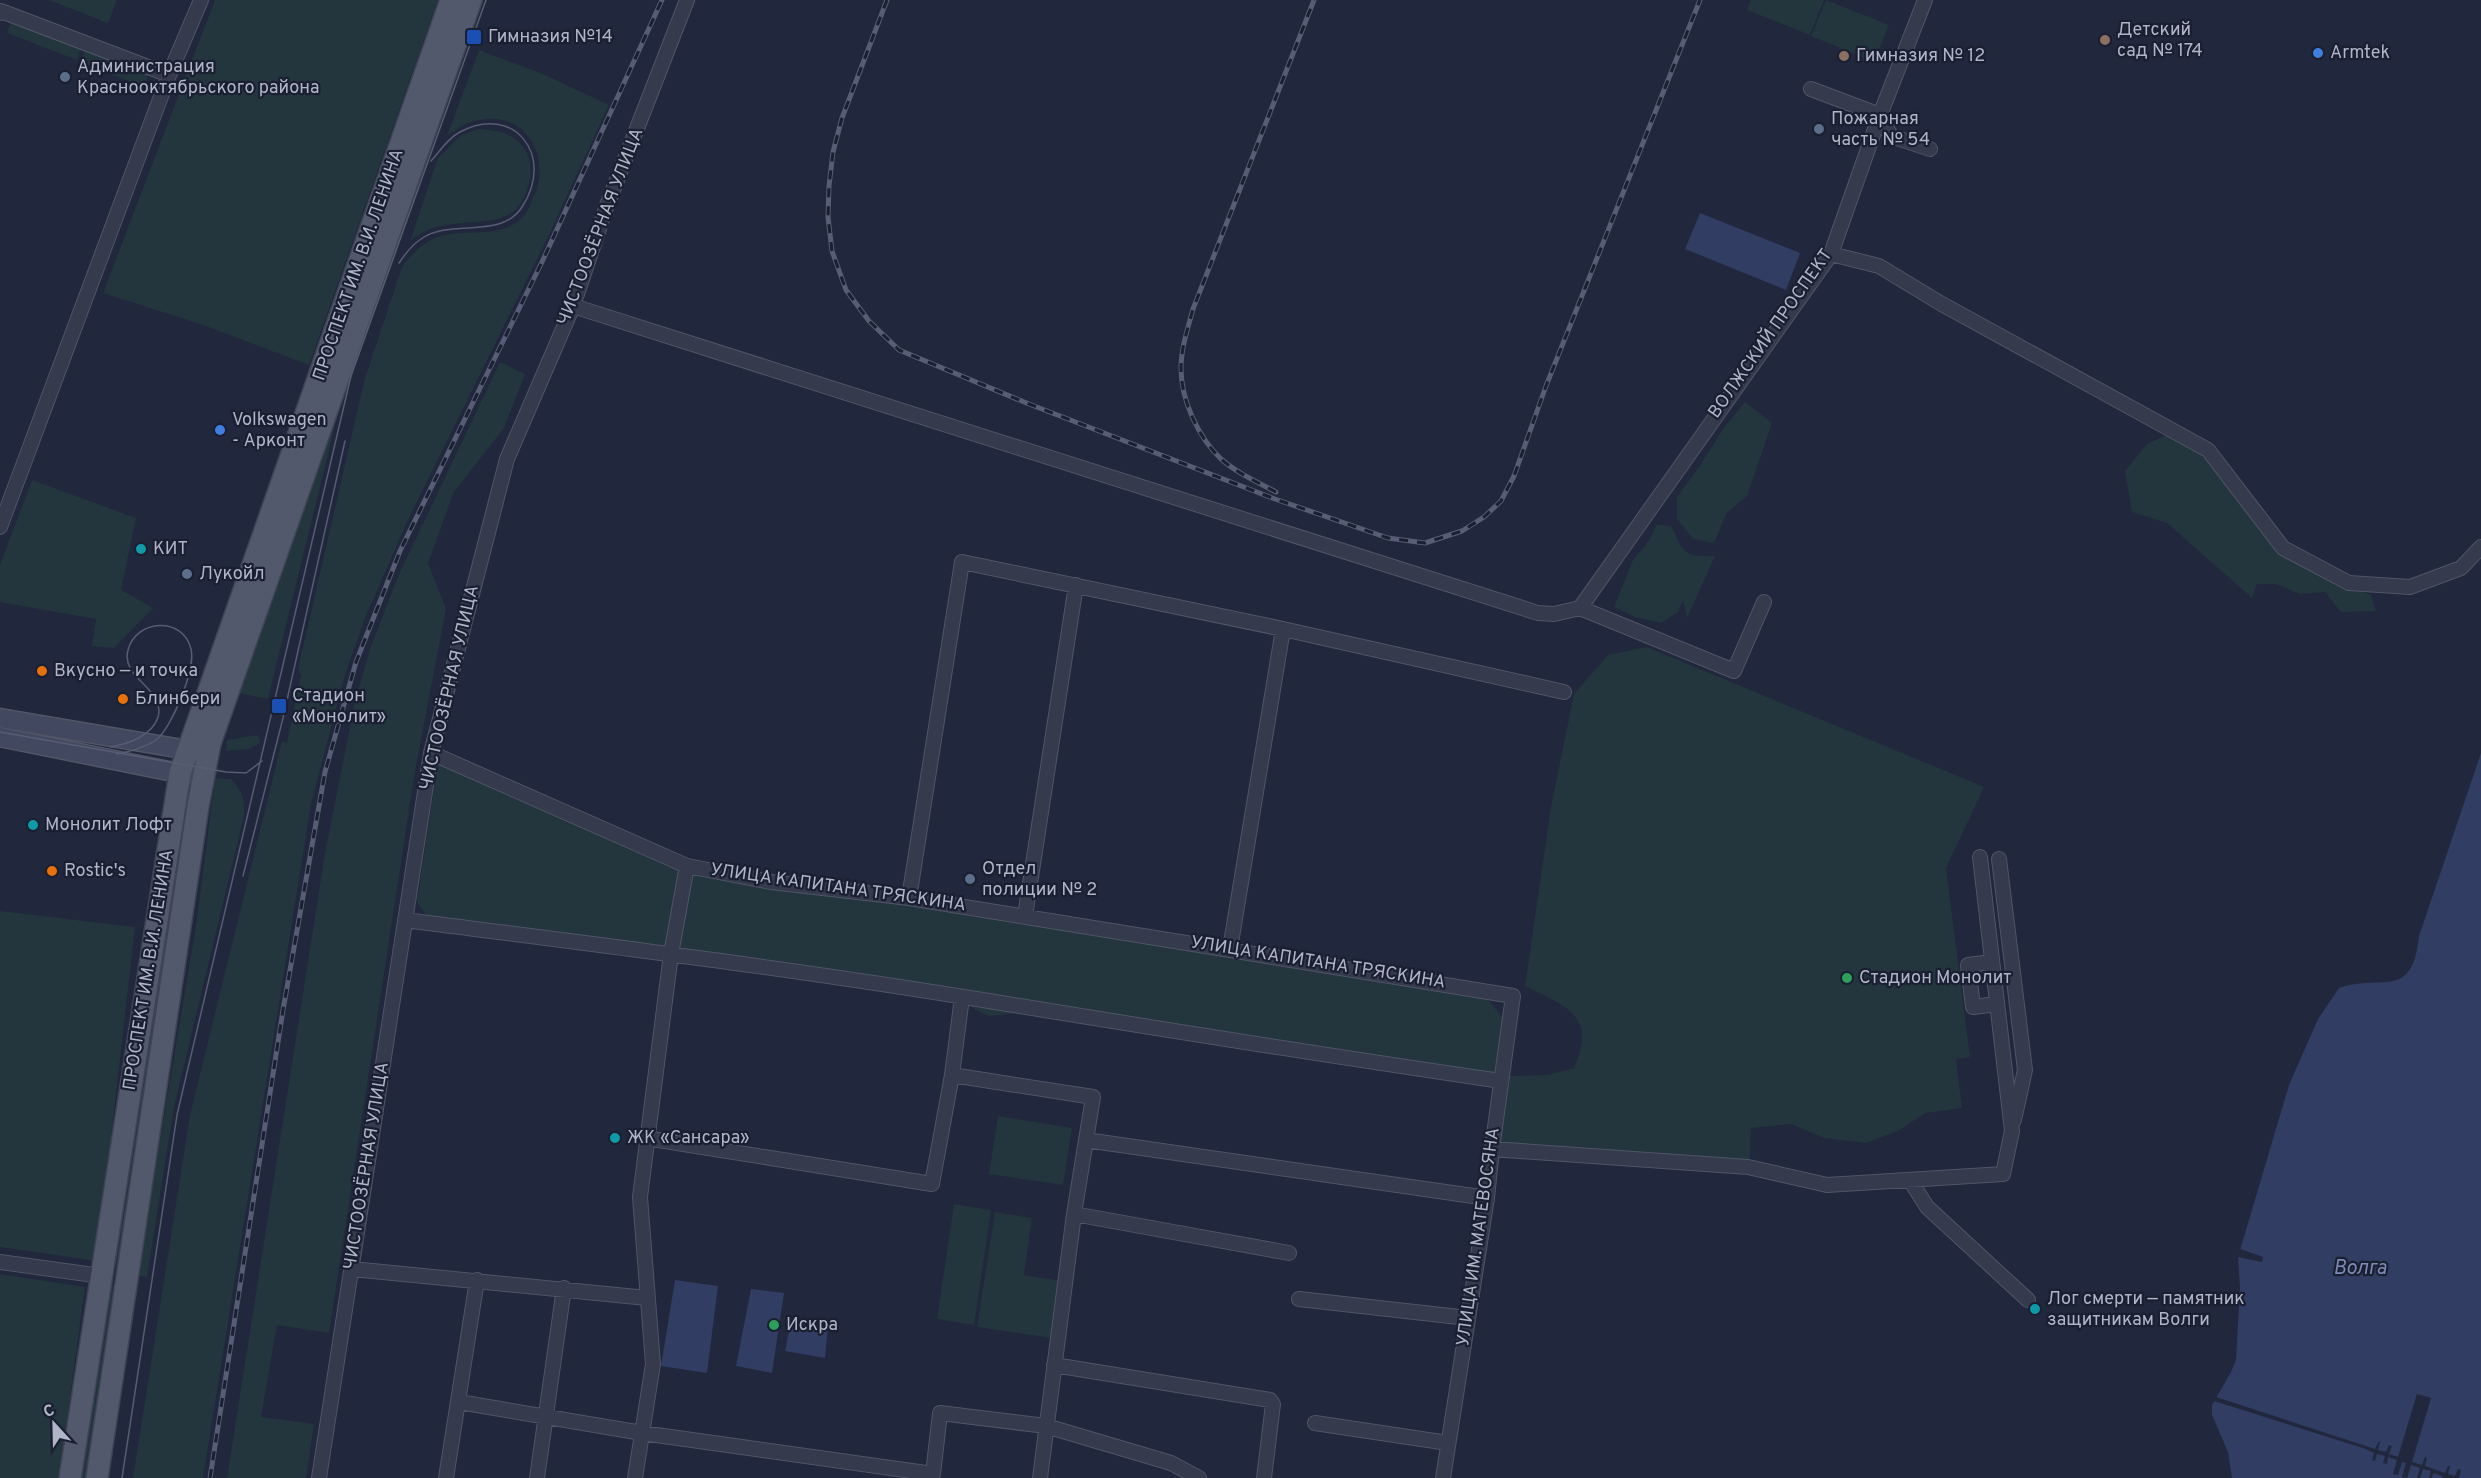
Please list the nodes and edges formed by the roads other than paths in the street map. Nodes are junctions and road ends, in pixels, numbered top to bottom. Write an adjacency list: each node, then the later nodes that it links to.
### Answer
1 (201, 0): 7 (street)
2 (451, 0): 22 (main road, ПРОСПЕКТ ИМ. В.И. ЛЕНИНА)
3 (471, 0): 22 (main road, ПРОСПЕКТ ИМ. В.И. ЛЕНИНА)
4 (687, 0): 12 (street, ЧИСТООЗЁРНАЯ УЛИЦА)
5 (1925, 0): 9 (street, ВОЛЖСКИЙ ПРОСПЕКТ)
6 (0, 12): 7 (street)
7 (169, 75): 13 (street)
8 (1811, 89): 9 (street)
9 (1880, 115): 10 (street); 11 (street, ВОЛЖСКИЙ ПРОСПЕКТ)
10 (1930, 149)
11 (1831, 254): 14 (street); 17 (street, ВОЛЖСКИЙ ПРОСПЕКТ)
12 (573, 306): 17 (street); 23 (street, ЧИСТООЗЁРНАЯ УЛИЦА)
13 (0, 526)
14 (2481, 547)
15 (1076, 585): 18 (street); 29 (street); 30 (street)
16 (1764, 602): 17 (street)
17 (1580, 608)
18 (1283, 629): 19 (street); 32 (street)
19 (1564, 692)
20 (0, 718): 22 (street)
21 (0, 737): 24 (street)
22 (198, 752): 24 (main road, ПРОСПЕКТ ИМ. В.И. ЛЕНИНА); 25 (main road, ПРОСПЕКТ ИМ. В.И. ЛЕНИНА)
23 (431, 753): 28 (street, УЛИЦА КАПИТАНА ТРЯСКИНА); 31 (street, ЧИСТООЗЁРНАЯ УЛИЦА)
24 (180, 773): 25 (street); 54 (main road, ПРОСПЕКТ ИМ. В.И. ЛЕНИНА)
25 (203, 778): 55 (main road, ПРОСПЕКТ ИМ. В.И. ЛЕНИНА)
26 (1980, 857): 34 (street)
27 (1999, 859): 40 (street)
28 (687, 866): 29 (street, УЛИЦА КАПИТАНА ТРЯСКИНА); 33 (street)
29 (909, 897): 30 (street, УЛИЦА КАПИТАНА ТРЯСКИНА)
30 (1025, 916): 32 (street, УЛИЦА КАПИТАНА ТРЯСКИНА)
31 (405, 920): 33 (street); 53 (street, ЧИСТООЗЁРНАЯ УЛИЦА)
32 (1230, 949): 37 (street, УЛИЦА КАПИТАНА ТРЯСКИНА)
33 (671, 954): 38 (street); 45 (street)
34 (1992, 962): 35 (street); 36 (street)
35 (1994, 983): 36 (street); 39 (street)
36 (1971, 986): 39 (street)
37 (1513, 996): 43 (street, УЛИЦА ИМ. МАТЕВОСЯНА)
38 (962, 997): 42 (street); 43 (street)
39 (1997, 1004): 41 (street)
40 (2025, 1070): 41 (street); 44 (street)
41 (2005, 1073): 44 (street)
42 (952, 1075): 45 (street); 46 (street)
43 (1501, 1081): 47 (street, УЛИЦА ИМ. МАТЕВОСЯНА)
44 (2012, 1131): 48 (street)
45 (646, 1138): 58 (street)
46 (1086, 1140): 49 (street); 50 (street)
47 (1492, 1149): 48 (street); 49 (street, УЛИЦА ИМ. МАТЕВОСЯНА)
48 (1910, 1180): 60 (street)
49 (1487, 1198): 61 (street, УЛИЦА ИМ. МАТЕВОСЯНА)
50 (1074, 1214): 51 (street); 62 (street)
51 (1289, 1253)
52 (0, 1262): 54 (street)
53 (352, 1269): 56 (street); 73 (street, ЧИСТООЗЁРНАЯ УЛИЦА)
54 (101, 1276): 55 (main road); 71 (main road, ПРОСПЕКТ ИМ. В.И. ЛЕНИНА)
55 (127, 1278): 72 (main road, ПРОСПЕКТ ИМ. В.И. ЛЕНИНА)
56 (477, 1280): 57 (street); 63 (street)
57 (564, 1288): 58 (street); 64 (street)
58 (647, 1298): 67 (street)
59 (1299, 1299): 61 (street)
60 (2028, 1300)
61 (1468, 1318): 68 (street, УЛИЦА ИМ. МАТЕВОСЯНА)
62 (1054, 1365): 66 (street); 80 (street)
63 (459, 1402): 64 (street); 74 (street)
64 (546, 1417): 67 (street); 75 (street)
65 (1315, 1423): 68 (street)
66 (1046, 1426): 69 (street); 70 (street); 77 (street)
67 (642, 1433): 70 (street); 76 (street)
68 (1448, 1443): 81 (street, УЛИЦА ИМ. МАТЕВОСЯНА)
69 (1171, 1463): 78 (street); 79 (street)
70 (886, 1473)
71 (70, 1478)
72 (97, 1478)
73 (319, 1478)
74 (446, 1478)
75 (537, 1478)
76 (636, 1478)
77 (1040, 1478)
78 (1169, 1478)
79 (1199, 1478)
80 (1264, 1478)
81 (1443, 1478)

